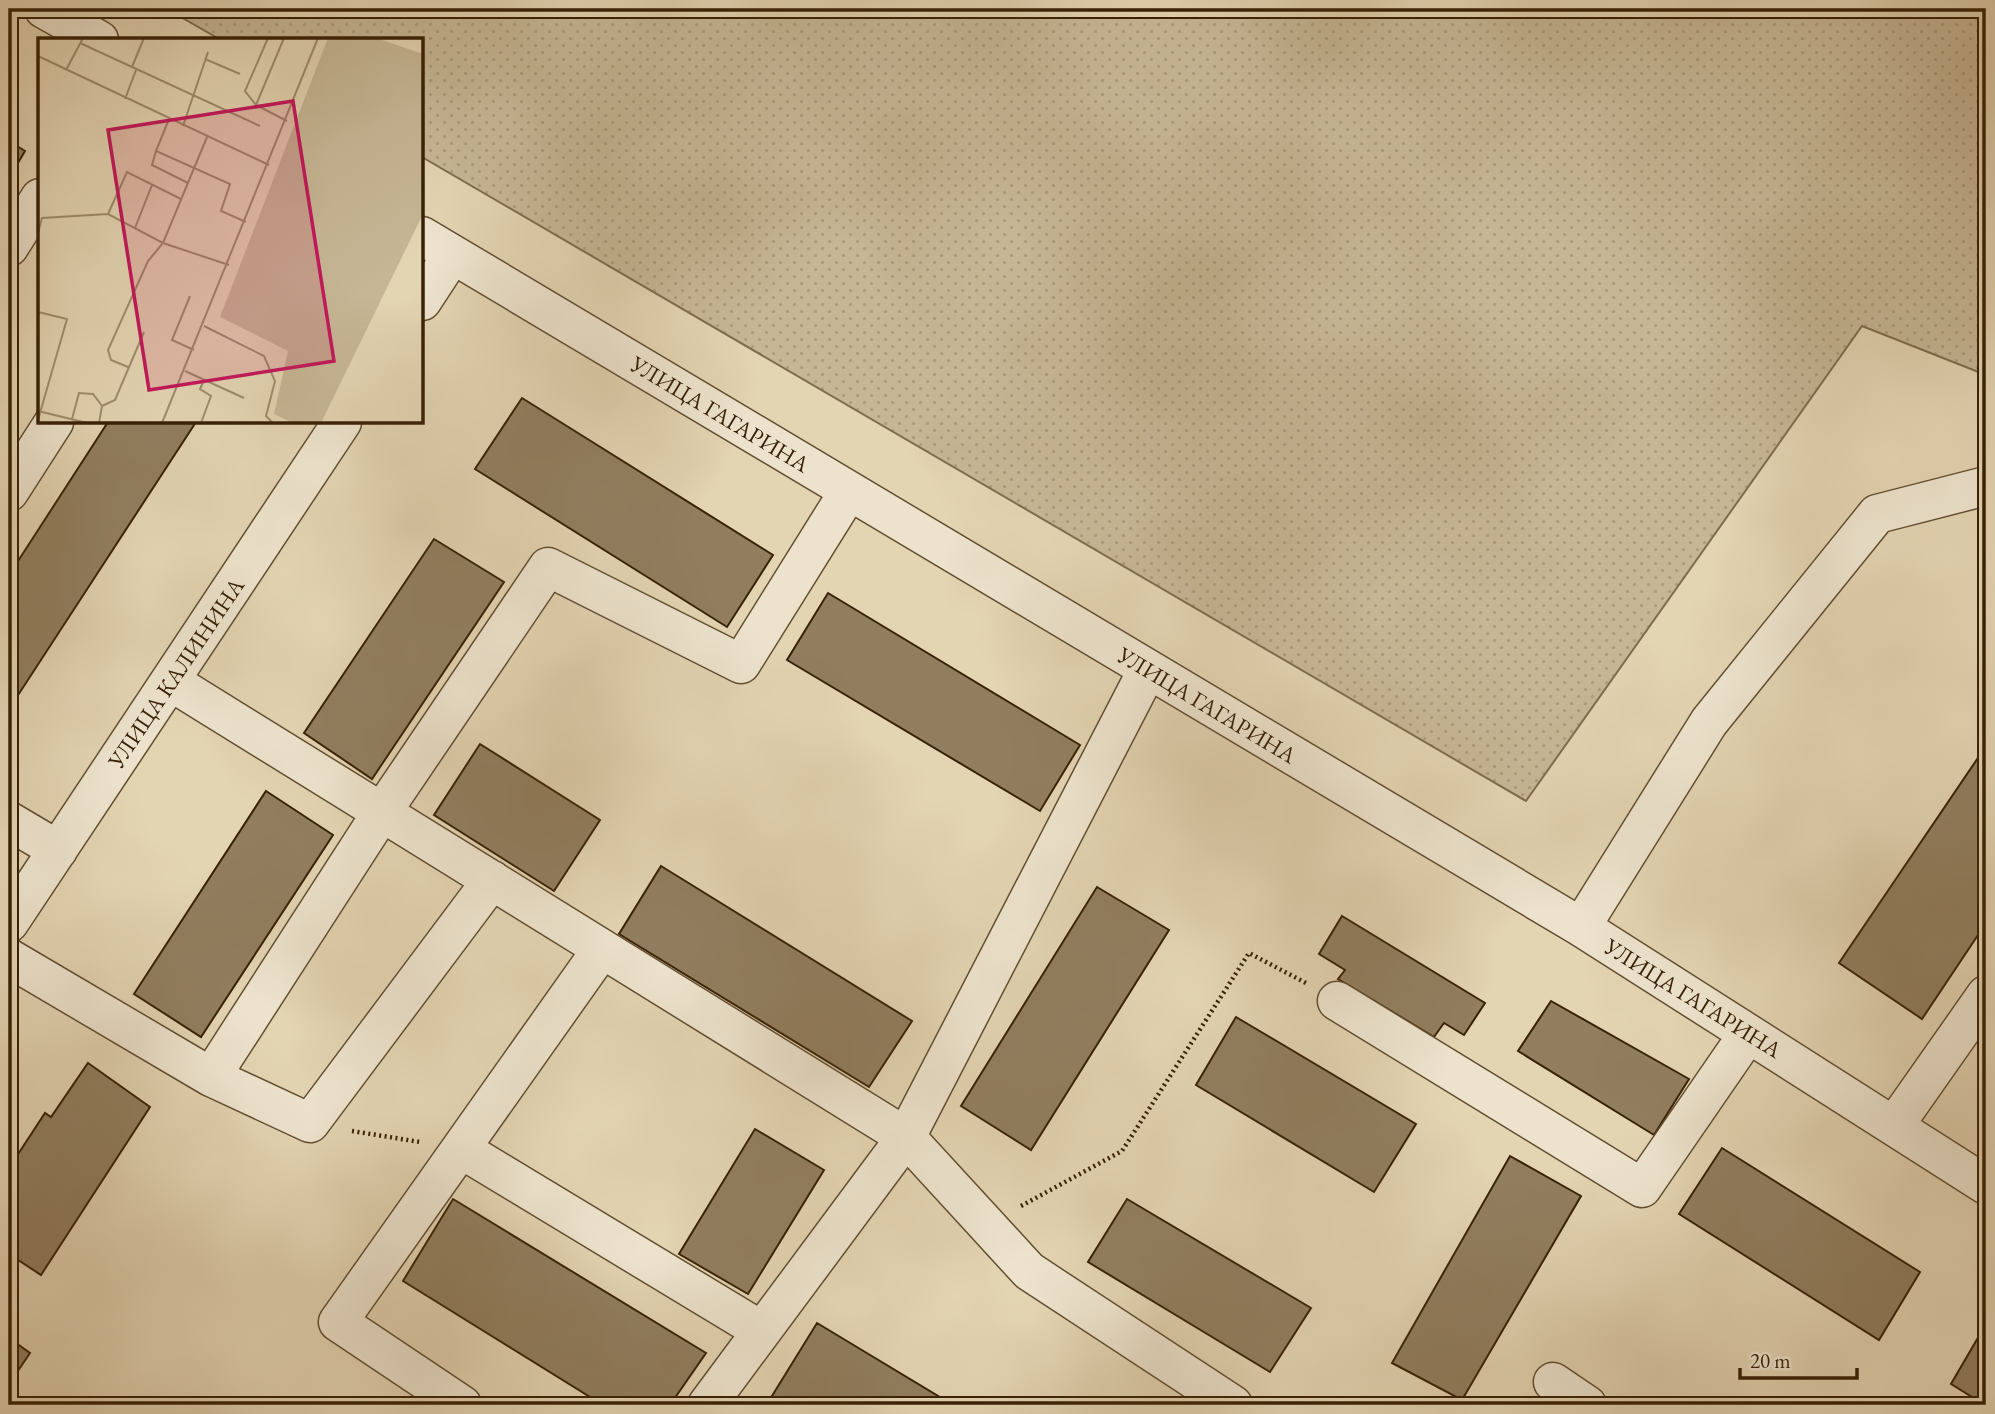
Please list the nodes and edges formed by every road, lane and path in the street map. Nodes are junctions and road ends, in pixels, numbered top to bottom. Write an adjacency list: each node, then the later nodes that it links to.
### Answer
1 (44, 9): 2 (street)
2 (95, 38)
3 (38, 201): 5 (street)
4 (437, 245): 6 (street); 10 (street, УЛИЦА ГАГАРИНА)
5 (9, 247)
6 (424, 294)
7 (53, 424): 11 (street)
8 (341, 424): 13 (street, УЛИЦА КАЛИНИНА)
9 (1986, 486): 19 (street)
10 (849, 491): 12 (street, УЛИЦА ГАГАРИНА); 14 (street)
11 (9, 492)
12 (1148, 670): 19 (street, УЛИЦА ГАГАРИНА); 28 (street)
13 (170, 681): 14 (street); 16 (street, УЛИЦА КАЛИНИНА)
14 (382, 812): 17 (street); 25 (street)
15 (9, 821): 16 (street)
16 (58, 850): 18 (street, УЛИЦА КАЛИНИНА)
17 (492, 880): 20 (street); 26 (street)
18 (9, 923)
19 (1581, 927): 24 (street, УЛИЦА ГАГАРИНА)
20 (603, 949): 28 (street); 29 (street)
21 (9, 958): 25 (street)
22 (1986, 996): 27 (street)
23 (1337, 1001): 24 (street); 31 (path)
24 (1748, 1034): 27 (street, УЛИЦА ГАГАРИНА)
25 (212, 1077): 26 (street)
26 (310, 1124): 29 (path)
27 (1894, 1126): 30 (street, УЛИЦА ГАГАРИНА)
28 (906, 1137): 31 (street); 32 (street)
29 (461, 1149): 32 (street); 34 (street)
30 (1986, 1185)
31 (986, 1224): 36 (street)
32 (762, 1331): 35 (street)
33 (1553, 1382): 37 (street)
34 (462, 1405)
35 (707, 1405)
36 (1233, 1405)
37 (1587, 1405)

